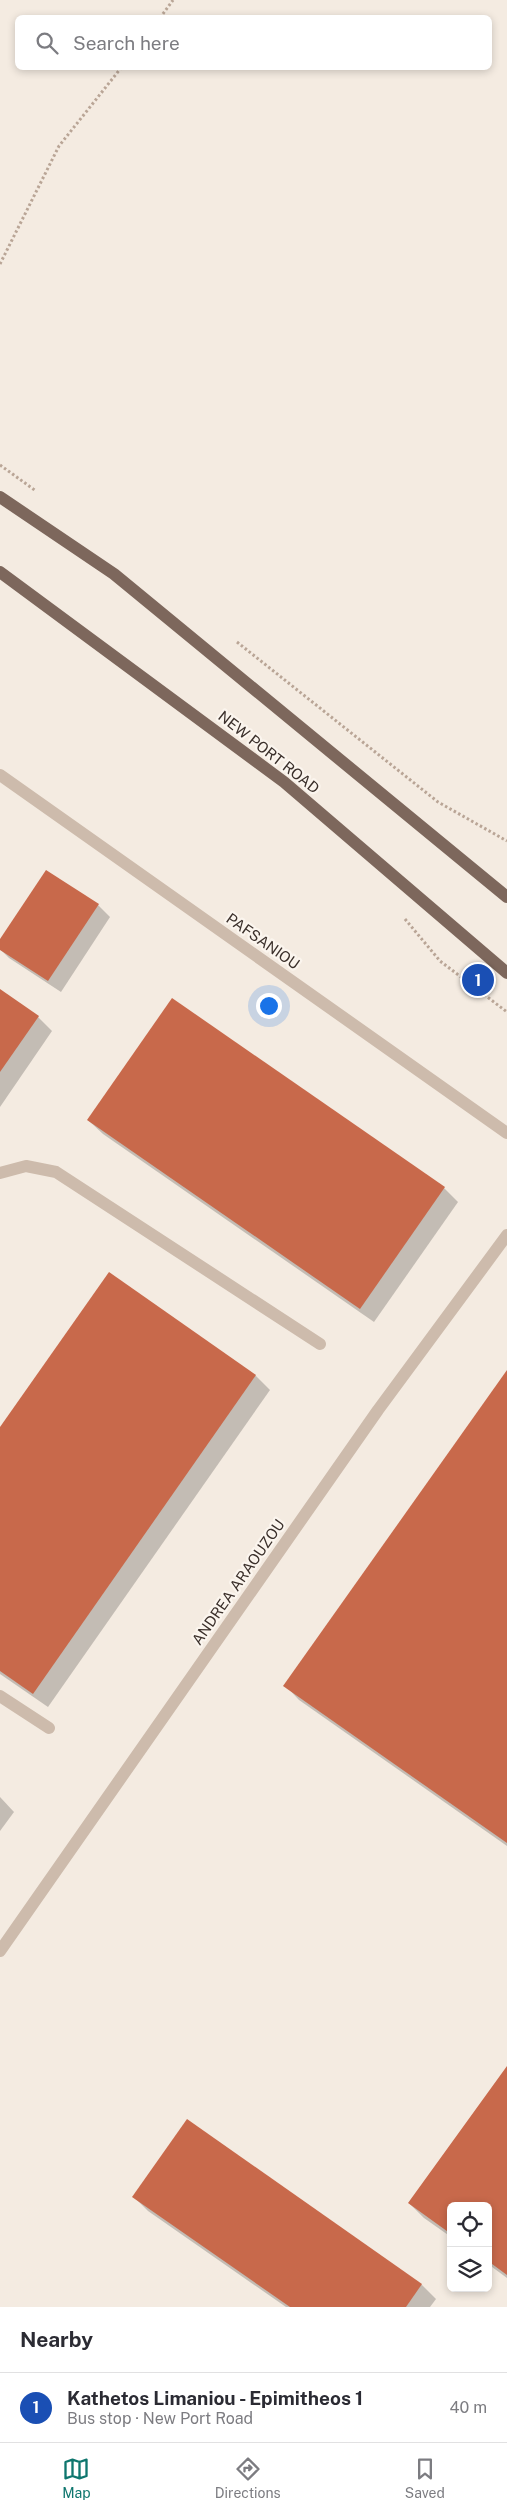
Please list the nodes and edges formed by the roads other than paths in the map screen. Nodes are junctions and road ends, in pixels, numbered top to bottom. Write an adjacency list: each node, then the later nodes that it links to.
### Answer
1 (0, 497): 4 (main road)
2 (0, 572): 5 (main road, NEW PORT ROAD)
3 (0, 775): 6 (street, PAFSANIOU)
4 (507, 896)
5 (507, 973)
6 (507, 1133)
7 (0, 1173): 9 (street)
8 (507, 1235): 12 (street, ANDREA ARAOUZOU)
9 (320, 1344)
10 (0, 1696): 11 (street)
11 (49, 1728)
12 (0, 1951)

